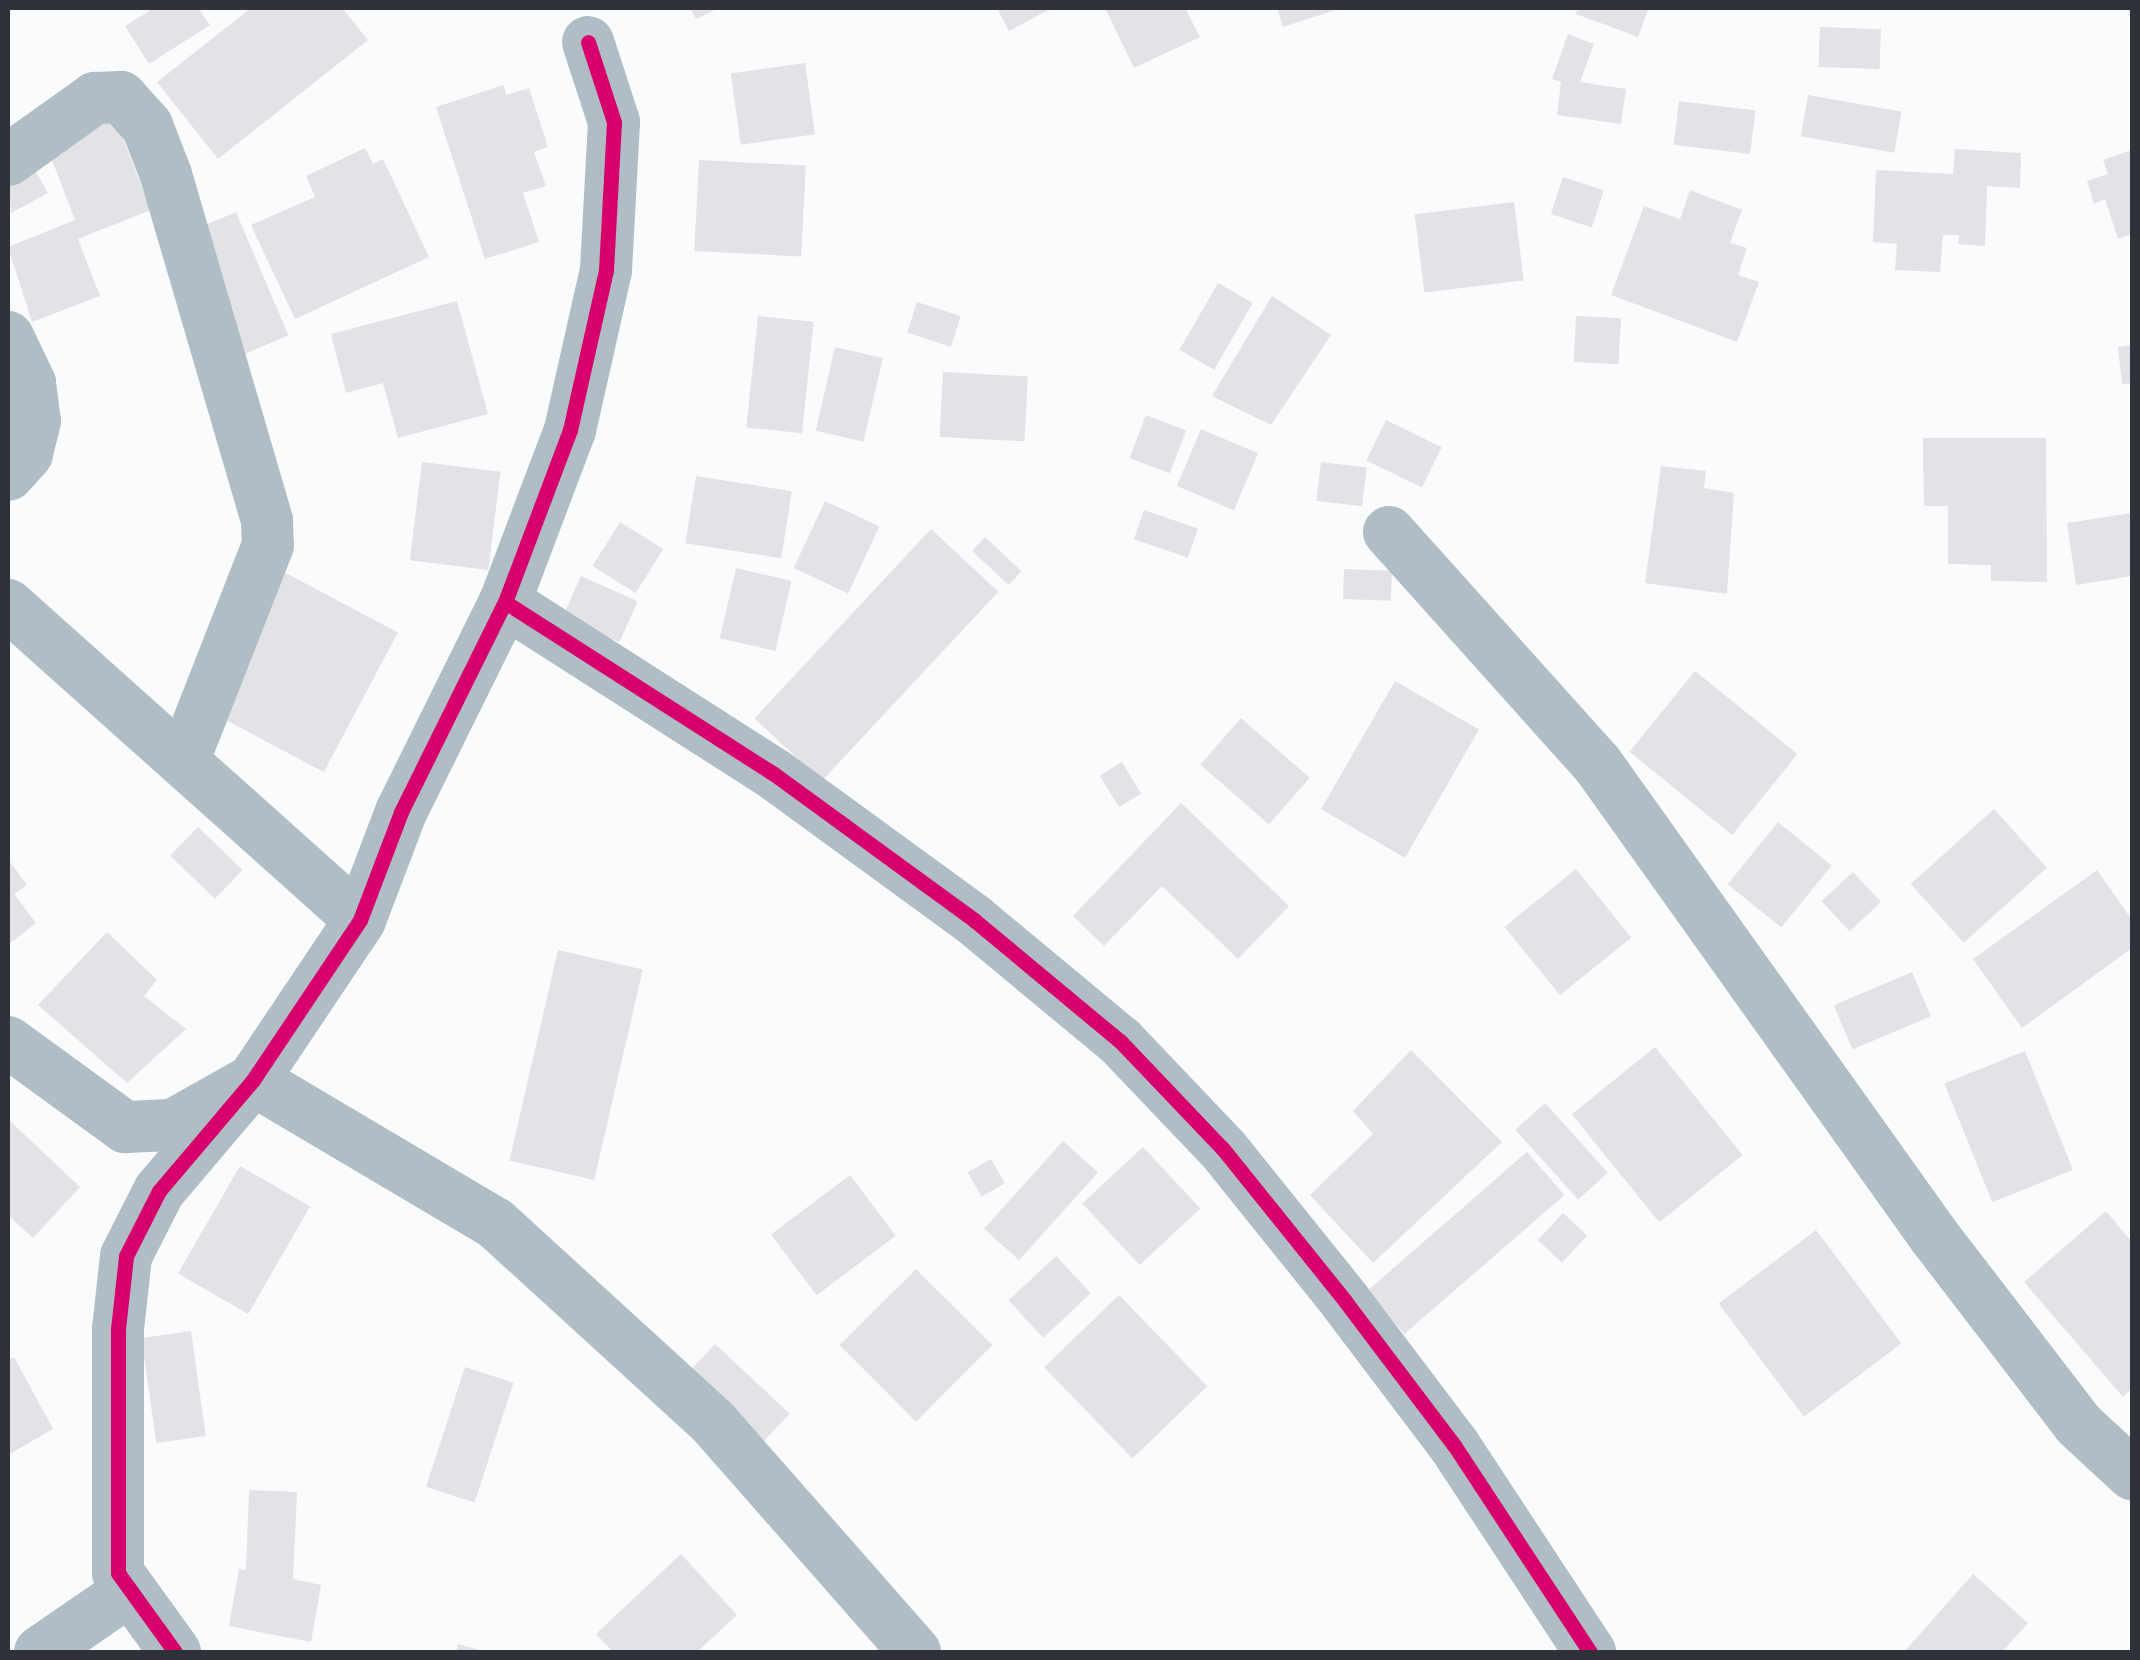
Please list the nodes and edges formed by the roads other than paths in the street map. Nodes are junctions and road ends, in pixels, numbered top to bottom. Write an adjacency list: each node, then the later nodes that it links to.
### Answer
1 (588, 42): 6 (street)
2 (8, 160): 8 (street)
3 (8, 337): 4 (street)
4 (8, 475)
5 (1389, 532): 12 (street)
6 (504, 602): 9 (street); 17 (street)
7 (8, 606): 8 (street)
8 (184, 758): 9 (street)
9 (360, 920): 11 (street)
10 (8, 1042): 11 (street)
11 (253, 1080): 13 (street); 16 (street)
12 (2132, 1474)
13 (126, 1592): 14 (street); 15 (street)
14 (40, 1652)
15 (175, 1652)
16 (915, 1652)
17 (1590, 1652)

